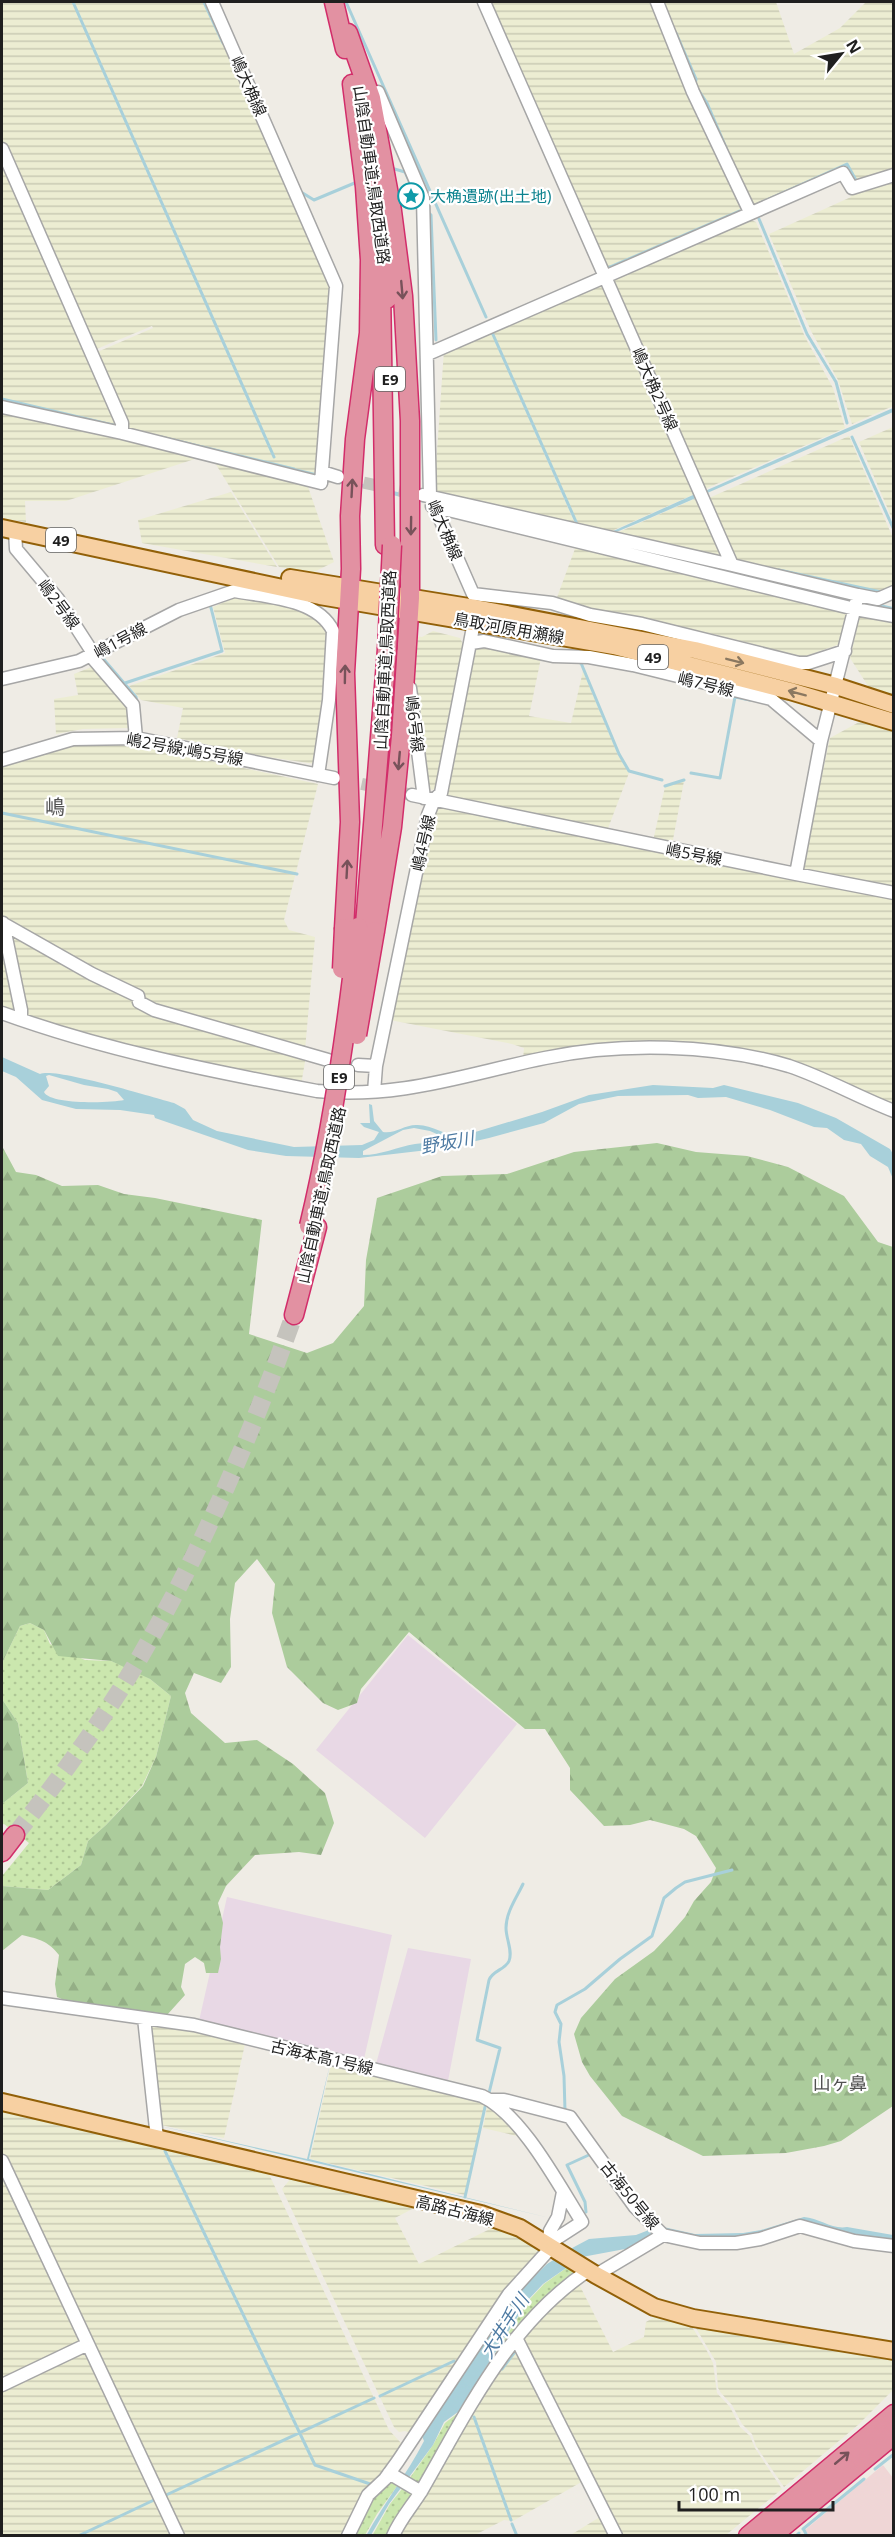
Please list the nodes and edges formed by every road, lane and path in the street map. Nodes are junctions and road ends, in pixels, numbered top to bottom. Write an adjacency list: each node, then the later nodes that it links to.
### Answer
1 (212, 2): 15 (street, 嶋大桷線)
2 (334, 2): 10 (highway, 山陰自動車道;鳥取西道路)
3 (341, 2): 10 (highway)
4 (484, 2): 11 (street, 嶋大桷2号線)
5 (657, 2): 9 (street)
6 (378, 92): 12 (street, 嶋大桷線)
7 (2, 149): 14 (street)
8 (894, 175): 9 (street)
9 (750, 212): 11 (street)
10 (379, 213): 22 (highway, one-way to 10); 24 (highway, one-way to 24); 45 (highway, 山陰自動車道;鳥取西道路 / E9, bridge)
11 (604, 276): 12 (street); 19 (street, 嶋大桷2号線)
12 (428, 354): 17 (street, 嶋大桷線)
13 (2, 407): 14 (street)
14 (122, 433): 15 (street)
15 (322, 477): 16 (street)
16 (338, 477)
17 (428, 499): 19 (street); 25 (street, 嶋大桷線); 26 (street)
18 (8, 529): 20 (main road, 鳥取河原用瀬線 / 49); 31 (street, 嶋2号線)
19 (732, 565): 23 (street)
20 (239, 580): 22 (main road, 鳥取河原用瀬線 / 49); 31 (street, 嶋1号線); 39 (street)
21 (894, 592): 23 (street)
22 (350, 595): 24 (main road, 鳥取河原用瀬線 / 49); 45 (highway, one-way to 22)
23 (858, 595): 26 (street)
24 (409, 604): 25 (main road, 鳥取河原用瀬線 / 49); 29 (highway)
25 (474, 608): 28 (street, 嶋4号線); 30 (street); 33 (main road, 鳥取河原用瀬線 / 49)
26 (855, 609): 27 (street); 30 (street)
27 (894, 616)
28 (471, 643): 37 (street, 嶋7号線); 41 (street, 嶋4号線)
29 (405, 651): 41 (street, 嶋6号線); 45 (highway, one-way to 45)
30 (845, 651): 33 (street)
31 (91, 656): 32 (street, 嶋1号線); 36 (street, 嶋2号線)
32 (2, 679)
33 (833, 694): 34 (main road, 鳥取河原用瀬線 / 49); 35 (main road, 鳥取河原用瀬線 / 49); 37 (street)
34 (894, 705)
35 (894, 722)
36 (136, 738): 38 (street, 嶋2号線;嶋5号線); 39 (street, 嶋2号線;嶋5号線)
37 (821, 741): 42 (street)
38 (2, 760)
39 (318, 775): 40 (street, 嶋2号線;嶋5号線)
40 (334, 778)
41 (423, 797): 42 (street, 嶋5号線); 50 (street, 嶋4号線)
42 (796, 874): 43 (street, 嶋5号線)
43 (894, 893)
44 (2, 923): 47 (street); 48 (street)
45 (360, 928): 53 (highway, bridge); 53 (highway, bridge)
46 (2, 1012): 47 (street)
47 (21, 1019): 51 (street)
48 (328, 1060)
49 (358, 1065): 50 (street)
50 (376, 1066): 51 (street, 嶋4号線)
51 (374, 1092): 52 (street)
52 (894, 1111)
53 (326, 1162): 54 (highway, 山陰自動車道;鳥取西道路, bridge)
54 (289, 1313)
55 (9, 1836): 56 (highway)
56 (2, 1852)
57 (2, 1998): 58 (street, 古海本高1号線)
58 (144, 2018): 59 (street, 古海本高1号線); 61 (street)
59 (489, 2100): 63 (street, 古海本高1号線); 64 (street, 古海50号線)
60 (2, 2102): 61 (main road, 高路古海線)
61 (157, 2138): 66 (main road, 高路古海線)
62 (2, 2161): 69 (street)
63 (563, 2192): 66 (street); 66 (street, 古海本高1号線)
64 (663, 2235): 65 (street, 古海50号線); 67 (street)
65 (894, 2246)
66 (553, 2248): 67 (main road, 高路古海線); 74 (street)
67 (589, 2270): 68 (street); 70 (main road, 高路古海線)
68 (516, 2338): 75 (street); 79 (street)
69 (87, 2344): 71 (street); 76 (street)
70 (894, 2351)
71 (2, 2385)
72 (894, 2414): 80 (highway, one-way to 72)
73 (894, 2435): 81 (highway)
74 (399, 2480): 75 (street); 77 (street)
75 (421, 2492): 78 (street)
76 (178, 2535)
77 (348, 2535)
78 (393, 2535)
79 (616, 2535)
80 (748, 2535)
81 (772, 2535)

